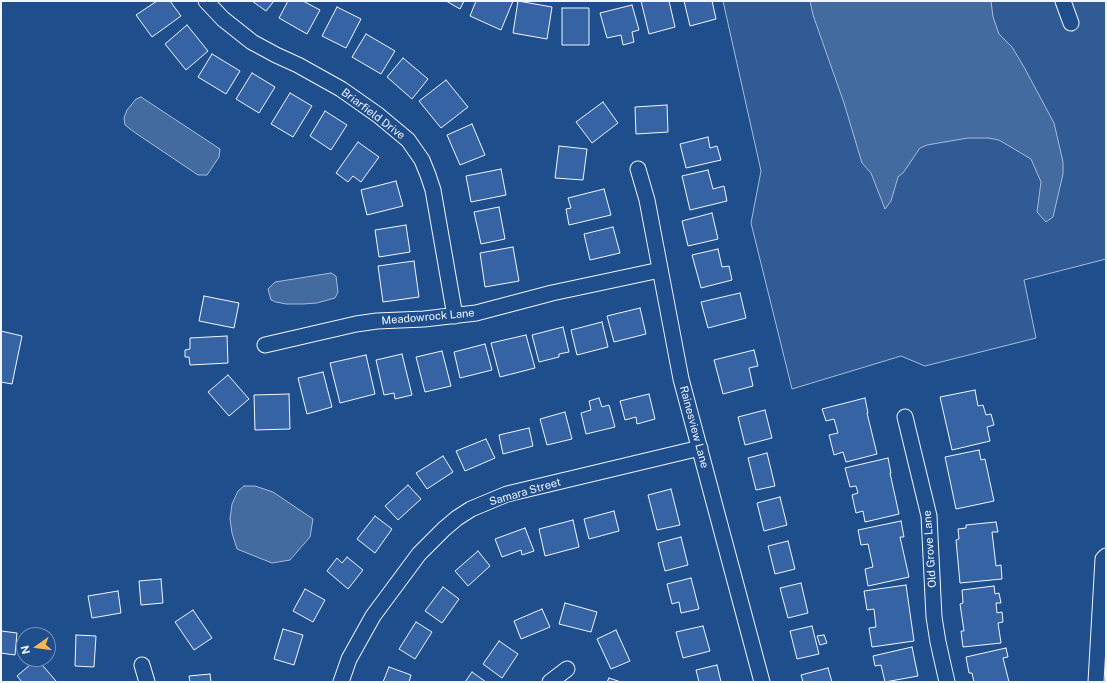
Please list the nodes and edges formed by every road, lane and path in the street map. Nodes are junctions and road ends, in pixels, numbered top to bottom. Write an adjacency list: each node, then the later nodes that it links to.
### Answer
1 (206, 1): 6 (street, Briarfield Drive)
2 (1063, 1): 3 (street)
3 (1071, 23)
4 (638, 169): 5 (street, Rainesview Lane)
5 (660, 270): 6 (street, Meadowrock Lane); 9 (street, Rainesview Lane)
6 (455, 316): 7 (street, Meadowrock Lane)
7 (265, 345)
8 (905, 417): 17 (street, Old Grove Lane)
9 (700, 448): 14 (street, Samara Street); 16 (street, Rainesview Lane)
10 (1106, 556): 18 (street)
11 (142, 665): 13 (street)
12 (567, 669): 15 (street)
13 (147, 682)
14 (341, 682)
15 (550, 682)
16 (762, 682)
17 (947, 682)
18 (1096, 682)

